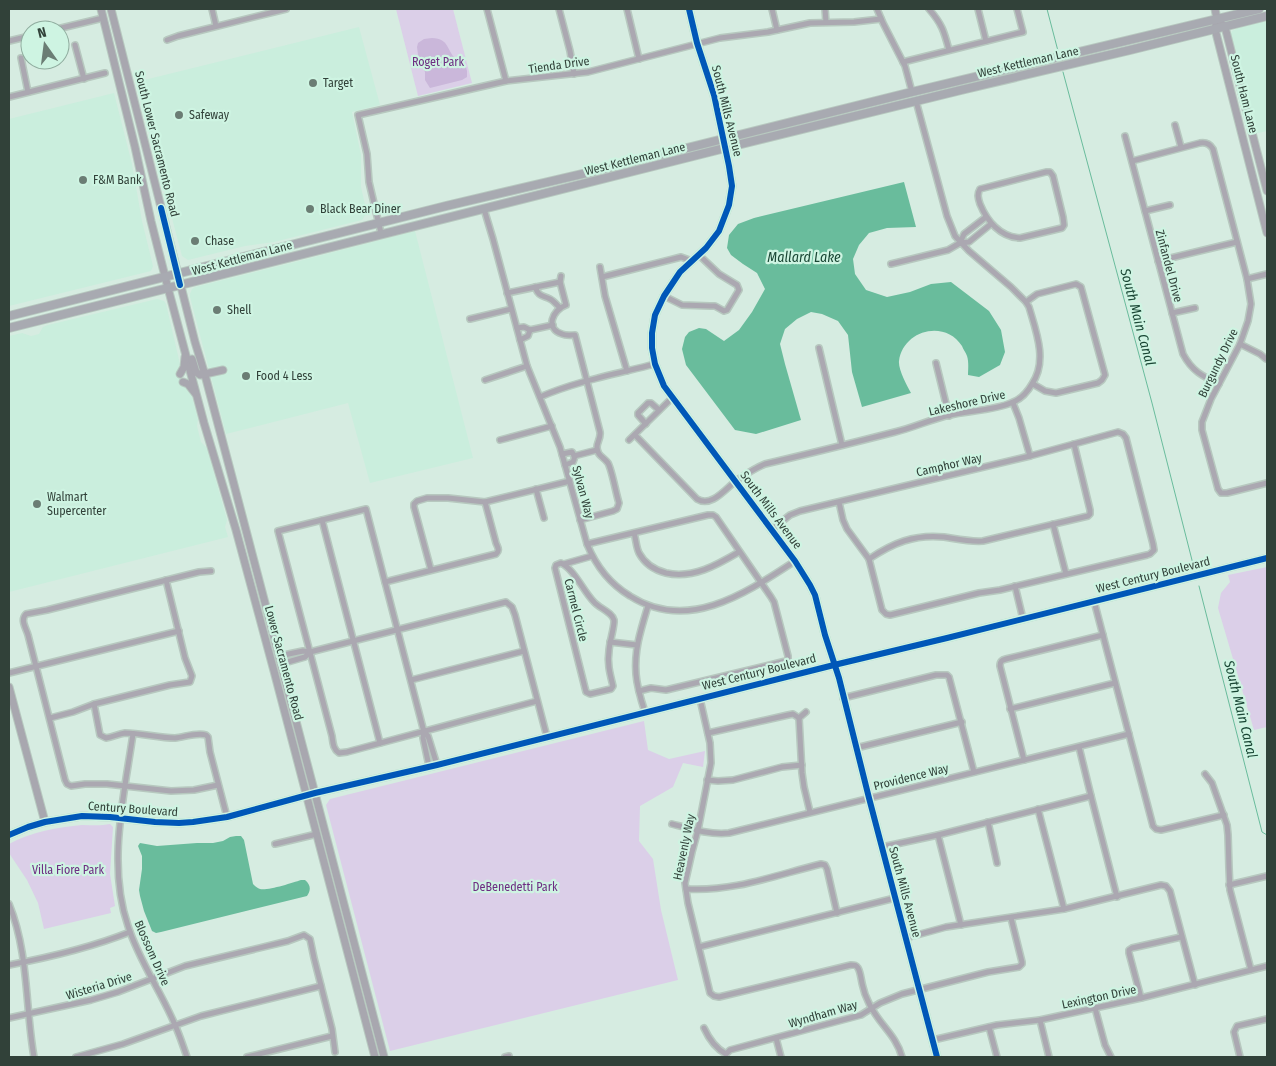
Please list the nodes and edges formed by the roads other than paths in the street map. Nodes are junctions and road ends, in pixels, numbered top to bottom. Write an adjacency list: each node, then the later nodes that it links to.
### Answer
1 (101, 9): 18 (main road, South Lower Sacramento Road)
2 (111, 9): 27 (main road, South Lower Sacramento Road)
3 (212, 9): 23 (street)
4 (286, 9): 23 (street)
5 (487, 9): 40 (street)
6 (559, 9): 37 (street)
7 (626, 9): 33 (street)
8 (689, 9): 30 (main road, South Mills Avenue)
9 (772, 9): 26 (street)
10 (825, 9): 21 (street)
11 (877, 9): 19 (street)
12 (929, 9): 32 (street)
13 (978, 9): 29 (street)
14 (1017, 9): 29 (street)
15 (1215, 9): 20 (main road, South Ham Lane)
16 (1259, 9): 20 (main road, West Kettleman Lane)
17 (1267, 16): 24 (main road, West Kettleman Lane)
18 (104, 18): 22 (street); 27 (main road); 71 (main road, South Lower Sacramento Road)
19 (881, 19): 21 (street, Tienda Drive); 34 (street)
20 (1217, 19): 24 (main road, South Ham Lane); 25 (main road, South Ham Lane); 39 (main road, West Kettleman Lane)
21 (826, 22): 26 (street, Tienda Drive)
22 (70, 26)
23 (216, 26): 28 (street)
24 (1224, 27): 25 (main road, West Kettleman Lane); 52 (main road, South Ham Lane)
25 (1215, 29): 44 (main road, West Kettleman Lane); 56 (main road, South Ham Lane)
26 (777, 30): 30 (street, Tienda Drive)
27 (118, 38): 69 (main road, South Lower Sacramento Road)
28 (167, 40)
29 (986, 42): 32 (street)
30 (697, 43): 33 (street, Tienda Drive); 48 (main road, South Mills Avenue)
31 (75, 45): 38 (street)
32 (949, 50): 34 (street)
33 (639, 58): 37 (street, Tienda Drive)
34 (903, 62): 42 (street)
35 (23, 70): 41 (street)
36 (105, 73): 38 (street)
37 (574, 74): 40 (street, Tienda Drive)
38 (84, 78): 41 (street)
39 (968, 79): 42 (main road, West Kettleman Lane); 44 (main road)
40 (506, 81): 58 (street, Tienda Drive)
41 (28, 92): 43 (street)
42 (912, 92): 45 (main road); 48 (main road, West Kettleman Lane)
43 (9, 96)
44 (916, 101): 45 (main road, West Kettleman Lane); 62 (street, Lakeshore Drive)
45 (858, 115): 50 (main road, West Kettleman Lane)
46 (1175, 125): 49 (street)
47 (1125, 136): 51 (street, Zinfandel Drive)
48 (724, 139): 50 (main road, South Mills Avenue); 58 (main road, West Kettleman Lane)
49 (1181, 147): 51 (street); 63 (street, Burgundy Drive)
50 (725, 148): 54 (main road, West Kettleman Lane); 64 (main road, South Mills Avenue)
51 (1132, 161): 55 (street, Zinfandel Drive)
52 (1267, 191)
53 (1170, 204): 55 (street)
54 (484, 209): 60 (main road, West Kettleman Lane); 77 (street, Sylvan Way)
55 (1144, 211): 66 (street, Zinfandel Drive)
56 (1265, 216): 61 (main road, South Ham Lane)
57 (986, 217): 59 (street); 59 (street); 62 (street)
58 (378, 223): 60 (street, Tienda Drive); 69 (main road, West Kettleman Lane)
59 (991, 224): 62 (street)
60 (381, 234): 74 (main road, West Kettleman Lane)
61 (1267, 234)
62 (960, 242): 67 (street); 79 (street, Lakeshore Drive)
63 (1237, 242): 66 (street); 73 (street, Burgundy Drive)
64 (699, 255): 65 (main road, South Mills Avenue); 78 (street)
65 (692, 261): 72 (street); 78 (main road, South Mills Avenue)
66 (1158, 261): 83 (street, Zinfandel Drive)
67 (891, 264)
68 (600, 267): 72 (street)
69 (178, 274): 71 (main road, West Kettleman Lane); 74 (main road, South Lower Sacramento Road)
70 (1267, 274): 73 (street)
71 (165, 276): 76 (main road, Lower Sacramento Road); 84 (main road, West Kettleman Lane)
72 (602, 277): 99 (street)
73 (1247, 279): 92 (street, Burgundy Drive)
74 (180, 285): 76 (main road, West Kettleman Lane); 101 (main road, Lower Sacramento Road)
75 (535, 287): 77 (street); 80 (street); 80 (street)
76 (168, 288): 87 (main road, West Kettleman Lane); 91 (main road, Lower Sacramento Road)
77 (507, 293): 82 (street, Sylvan Way)
78 (664, 296): 96 (main road, South Mills Avenue)
79 (1026, 302): 105 (street, Lakeshore Drive); 105 (street)
80 (560, 308): 86 (street)
81 (1196, 308): 83 (street)
82 (511, 309): 85 (street); 88 (street, Sylvan Way)
83 (1172, 313): 106 (street, Zinfandel Drive)
84 (9, 316)
85 (470, 319)
86 (553, 325): 89 (street); 103 (street)
87 (9, 328)
88 (516, 328): 89 (street); 90 (street, Sylvan Way)
89 (530, 330): 90 (street)
90 (520, 340): 97 (street, Sylvan Way)
91 (183, 344): 100 (main road); 101 (main road); 109 (main road, Lower Sacramento Road)
92 (1240, 344): 94 (street); 106 (street, Burgundy Drive)
93 (819, 348): 119 (street)
94 (1266, 359)
95 (936, 363): 112 (street)
96 (655, 364): 99 (street); 108 (main road, South Mills Avenue)
97 (527, 366): 102 (street); 107 (street, Sylvan Way)
98 (222, 370): 101 (main road)
99 (627, 371): 103 (street)
100 (180, 374)
101 (205, 374): 162 (main road, Lower Sacramento Road)
102 (485, 380)
103 (586, 381): 107 (street); 120 (street)
104 (183, 382): 109 (main road)
105 (1033, 384): 110 (street, Lakeshore Drive)
106 (1219, 384): 127 (street, Burgundy Drive)
107 (540, 396): 114 (street, Sylvan Way)
108 (673, 397): 111 (street); 126 (main road, South Mills Avenue)
109 (198, 400): 197 (main road, Lower Sacramento Road)
110 (1013, 402): 112 (street, Lakeshore Drive); 123 (street)
111 (659, 410): 113 (street); 113 (street)
112 (949, 416): 119 (street, Lakeshore Drive)
113 (646, 424): 115 (street)
114 (552, 426): 116 (street); 121 (street, Sylvan Way)
115 (635, 435): 117 (street); 126 (street, Lakeshore Drive)
116 (500, 440)
117 (629, 440)
118 (1074, 444): 123 (street, Camphor Way); 134 (street); 146 (street, Camphor Way)
119 (842, 445): 126 (street, Lakeshore Drive)
120 (597, 450): 122 (street); 133 (street)
121 (562, 454): 122 (street); 124 (street, Sylvan Way)
122 (574, 456): 124 (street)
123 (1030, 456): 130 (street, Camphor Way)
124 (565, 465): 125 (street, Sylvan Way)
125 (570, 481): 128 (street); 133 (street, Sylvan Way)
126 (736, 481): 135 (main road, South Mills Avenue)
127 (1267, 484)
128 (536, 489): 129 (street); 131 (street)
129 (485, 502): 144 (street); 144 (street)
130 (839, 502): 135 (street, Camphor Way); 141 (street)
131 (544, 518)
132 (322, 520): 148 (street); 157 (street); 161 (street)
133 (580, 520): 137 (street, Sylvan Way)
134 (1053, 524): 141 (street); 146 (street)
135 (771, 530): 142 (main road, South Mills Avenue)
136 (634, 534): 137 (street); 138 (street); 138 (street)
137 (587, 544): 139 (street, Sylvan Way)
138 (739, 552): 149 (street)
139 (592, 556): 143 (street); 152 (street, Sylvan Way)
140 (1267, 558): 151 (main road, West Century Boulevard)
141 (869, 559): 150 (street)
142 (795, 561): 149 (street, Sylvan Way); 163 (main road, South Mills Avenue)
143 (564, 564): 158 (street, Carmel Circle); 158 (street, Carmel Circle)
144 (431, 570): 148 (street)
145 (211, 572): 147 (street)
146 (1066, 574): 150 (street)
147 (166, 580): 155 (street); 164 (street)
148 (386, 582): 154 (street)
149 (762, 582): 152 (street, Sylvan Way); 169 (street)
150 (1015, 586): 153 (street)
151 (1094, 601): 153 (main road, West Century Boulevard); 156 (street)
152 (648, 606): 159 (street)
153 (1023, 619): 163 (main road, West Century Boulevard)
154 (398, 630): 157 (street); 160 (street); 166 (street)
155 (179, 631): 164 (street); 173 (street)
156 (1103, 635): 167 (street); 174 (street)
157 (354, 641): 161 (street); 185 (street)
158 (610, 642): 159 (street)
159 (637, 645): 169 (street)
160 (524, 651): 166 (street); 172 (street)
161 (310, 652): 162 (street); 185 (street)
162 (280, 660): 196 (main road, Lower Sacramento Road)
163 (834, 665): 170 (main road, West Century Boulevard); 171 (main road, South Mills Avenue)
164 (36, 666): 165 (street); 177 (street)
165 (9, 673)
166 (411, 680): 180 (street)
167 (1115, 683): 174 (street); 183 (street)
168 (9, 687): 205 (main road)
169 (639, 691): 175 (street)
170 (700, 698): 175 (main road, West Century Boulevard); 181 (street, Heavenly Way)
171 (843, 698): 179 (street); 187 (main road, South Mills Avenue)
172 (537, 701): 180 (street); 184 (street)
173 (94, 704): 177 (street); 182 (street)
174 (1010, 709): 188 (street)
175 (645, 712): 184 (main road, West Century Boulevard)
176 (806, 712): 178 (street)
177 (50, 718): 195 (street)
178 (799, 718): 181 (street); 190 (street)
179 (962, 722): 187 (street); 191 (street)
180 (424, 732): 185 (street); 189 (street)
181 (708, 733): 193 (street, Heavenly Way)
182 (133, 734): 194 (street); 195 (street, Blossom Drive)
183 (1129, 734): 186 (street, Providence Way); 202 (street)
184 (547, 737): 189 (main road, West Century Boulevard)
185 (380, 743)
186 (1079, 747): 188 (street, Providence Way); 198 (street)
187 (856, 748): 199 (main road, South Mills Avenue)
188 (1024, 760): 191 (street, Providence Way)
189 (433, 765): 196 (main road, West Century Boulevard)
190 (802, 765): 193 (street); 201 (street)
191 (974, 772): 199 (street, Providence Way)
192 (1206, 774): 202 (street)
193 (707, 780): 208 (street, Heavenly Way)
194 (218, 785): 195 (street); 203 (street)
195 (126, 786): 204 (street, Blossom Drive)
196 (315, 793): 197 (main road, Century Boulevard); 259 (main road, Lower Sacramento Road)
197 (306, 795): 203 (main road, Century Boulevard); 209 (main road, Lower Sacramento Road)
198 (1091, 796): 200 (street); 218 (street)
199 (869, 798): 201 (street, Providence Way); 213 (main road, South Mills Avenue)
200 (1038, 809): 206 (street); 221 (street)
201 (810, 812): 208 (street, Providence Way)
202 (1224, 815): 216 (street)
203 (227, 816): 204 (main road, Century Boulevard)
204 (121, 818): 205 (main road, Century Boulevard); 225 (street, Blossom Drive)
205 (45, 822): 210 (main road, Century Boulevard)
206 (988, 822): 211 (street); 214 (street)
207 (672, 824): 208 (street, Providence Way)
208 (698, 830): 217 (street, Heavenly Way)
209 (317, 834): 212 (street); 258 (main road, Lower Sacramento Road)
210 (9, 835)
211 (938, 835): 213 (street); 224 (street)
212 (275, 844)
213 (882, 847): 219 (main road, South Mills Avenue)
214 (997, 863)
215 (1267, 876): 216 (street)
216 (1229, 884): 232 (street)
217 (686, 889): 222 (street); 228 (street, Heavenly Way)
218 (1117, 897): 221 (street); 226 (street)
219 (895, 898): 222 (street); 227 (main road, South Mills Avenue)
220 (10, 908): 229 (street)
221 (1064, 909): 223 (street)
222 (837, 913): 228 (street)
223 (1011, 918): 224 (street); 236 (street, Wyndham Way)
224 (961, 925): 227 (street)
225 (130, 932): 229 (street); 233 (street, Blossom Drive)
226 (1182, 937): 234 (street); 237 (street)
227 (906, 938): 236 (main road, South Mills Avenue)
228 (699, 947): 239 (street, Heavenly Way)
229 (24, 962): 230 (street); 240 (street)
230 (9, 965)
231 (1267, 966): 232 (street, Lexington Drive)
232 (1251, 970): 234 (street, Lexington Drive)
233 (152, 979): 235 (street, Wisteria Drive); 240 (street, Wisteria Drive); 244 (street, Blossom Drive)
234 (1195, 985): 237 (street, Lexington Drive)
235 (321, 986): 244 (street); 247 (street)
236 (920, 989): 239 (street, Wyndham Way); 249 (main road, South Mills Avenue)
237 (1141, 998): 238 (street, Lexington Drive)
238 (1096, 1008): 243 (street, Lexington Drive); 265 (street)
239 (871, 1009): 248 (street, Wyndham Way); 261 (street)
240 (29, 1014): 241 (street, Wisteria Drive); 253 (street)
241 (9, 1018)
242 (1267, 1019): 266 (street)
243 (1040, 1020): 245 (street, Lexington Drive); 264 (street)
244 (175, 1025): 254 (street); 255 (street, Blossom Drive)
245 (989, 1027): 249 (street, Lexington Drive); 263 (street)
246 (704, 1028): 252 (street)
247 (332, 1036): 250 (street); 251 (street)
248 (776, 1038): 252 (street, Wyndham Way); 260 (street)
249 (933, 1040): 262 (main road, South Mills Avenue)
250 (278, 1049): 256 (street); 257 (street)
251 (335, 1052)
252 (726, 1055)
253 (34, 1057)
254 (76, 1057)
255 (187, 1057)
256 (247, 1057)
257 (281, 1057)
258 (375, 1057)
259 (384, 1057)
260 (781, 1057)
261 (901, 1057)
262 (938, 1057)
263 (997, 1057)
264 (1049, 1057)
265 (1111, 1057)
266 (1240, 1057)

